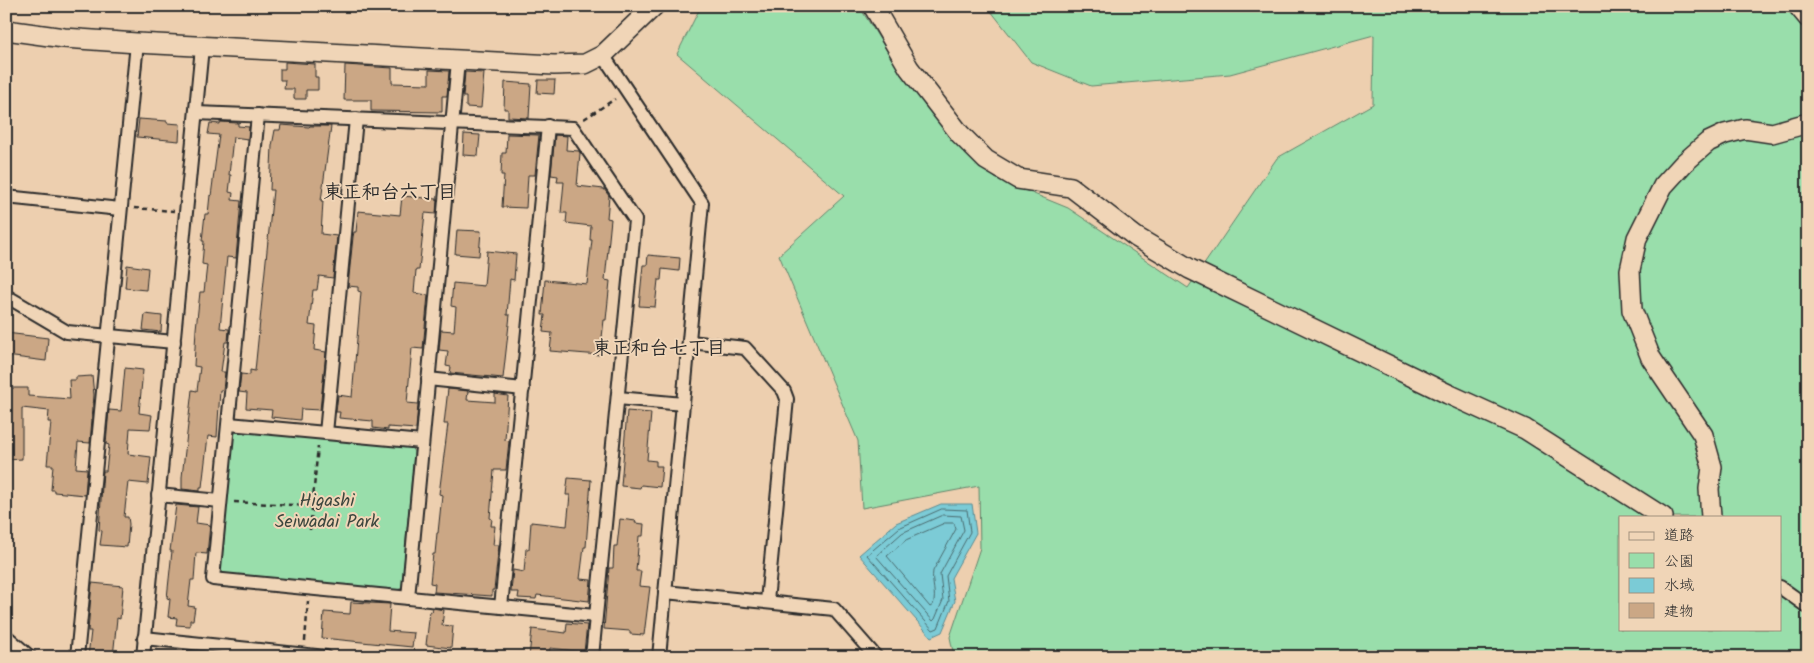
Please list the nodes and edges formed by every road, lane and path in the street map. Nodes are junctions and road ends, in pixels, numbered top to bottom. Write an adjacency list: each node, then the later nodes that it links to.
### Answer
1 (654, 6): 8 (street)
2 (873, 6): 36 (street)
3 (1798, 6): 4 (street)
4 (1808, 18)
5 (6, 30): 6 (street)
6 (136, 44): 7 (street); 19 (street)
7 (202, 47): 9 (street); 11 (street)
8 (603, 55): 9 (street); 24 (street)
9 (458, 61): 14 (street)
10 (620, 97): 17 (path)
11 (196, 113): 12 (street); 23 (street)
12 (258, 115): 13 (street); 29 (street)
13 (356, 119): 14 (street); 30 (street)
14 (453, 123): 16 (street); 25 (street)
15 (1808, 123): 37 (street)
16 (548, 126): 17 (street); 26 (street)
17 (574, 128): 27 (street)
18 (6, 197): 19 (street)
19 (120, 207): 20 (path); 22 (street)
20 (175, 211)
21 (6, 296): 22 (street)
22 (108, 336): 23 (street); 51 (street)
23 (174, 342): 32 (street)
24 (690, 342): 28 (street); 43 (street)
25 (428, 379): 26 (street); 31 (street)
26 (523, 389): 45 (street)
27 (618, 398): 28 (street); 46 (street)
28 (683, 404): 41 (street)
29 (229, 424): 30 (street); 33 (street)
30 (322, 437): 31 (street); 35 (path)
31 (422, 442): 42 (street)
32 (158, 495): 33 (street); 48 (street)
33 (220, 501): 40 (street)
34 (234, 502): 35 (path)
35 (312, 506): 38 (path)
36 (1661, 516)
37 (1711, 516)
38 (310, 530)
39 (1782, 588): 44 (street)
40 (310, 589): 42 (street); 49 (path)
41 (665, 592): 43 (street); 55 (street)
42 (408, 598): 45 (street)
43 (767, 601): 56 (street)
44 (1804, 602)
45 (501, 607): 46 (street)
46 (596, 616): 54 (street)
47 (6, 636): 50 (street)
48 (144, 638): 49 (street); 52 (street)
49 (304, 656): 53 (street)
50 (30, 657)
51 (77, 657)
52 (143, 657)
53 (326, 657)
54 (592, 657)
55 (659, 657)
56 (876, 657)

